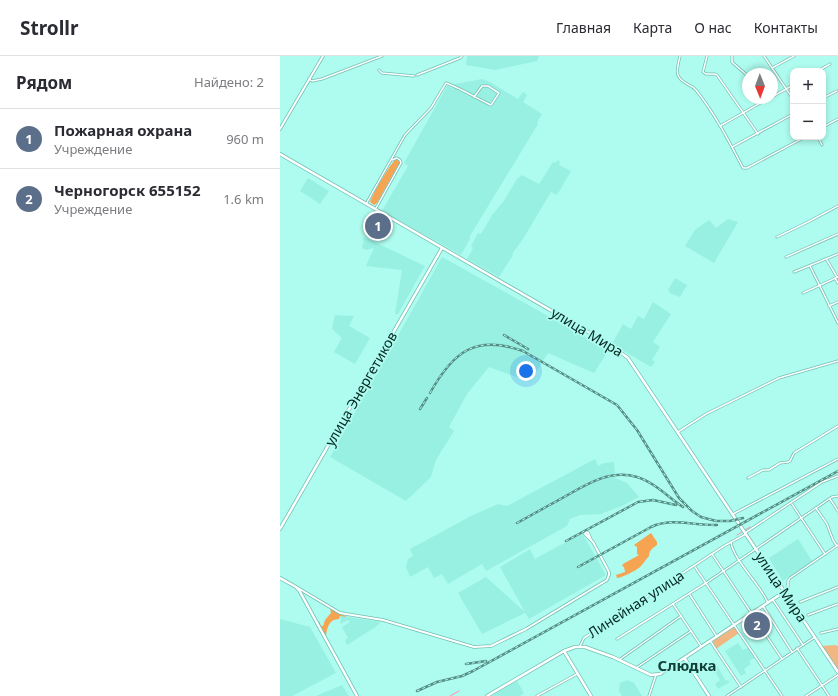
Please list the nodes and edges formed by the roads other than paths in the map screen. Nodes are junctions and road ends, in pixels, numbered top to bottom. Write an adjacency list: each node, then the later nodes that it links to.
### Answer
1 (323, 56): 15 (street)
2 (382, 56): 15 (street)
3 (680, 56): 28 (street)
4 (706, 56): 24 (street)
5 (732, 56): 13 (street)
6 (764, 56): 10 (street)
7 (794, 56): 10 (street)
8 (462, 57): 12 (street)
9 (830, 64): 11 (street)
10 (772, 68)
11 (823, 68)
12 (379, 70)
13 (742, 71)
14 (778, 77): 17 (street)
15 (309, 79): 29 (street)
16 (790, 87): 17 (street)
17 (786, 89): 19 (street); 20 (street)
18 (837, 91): 21 (street)
19 (778, 93)
20 (790, 95)
21 (826, 96)
22 (474, 97): 22 (street); 36 (street)
23 (759, 104): 24 (street)
24 (744, 113): 28 (street); 30 (street)
25 (790, 116): 30 (street)
26 (838, 118): 27 (street)
27 (826, 125)
28 (720, 126): 34 (street)
29 (280, 129)
30 (758, 134): 34 (street)
31 (799, 140): 34 (street)
32 (820, 140): 33 (street)
33 (822, 145)
34 (732, 147)
35 (280, 154): 37 (main road, улица Мира)
36 (392, 160): 37 (street); 39 (street)
37 (366, 204): 39 (main road, улица Мира)
38 (838, 206): 41 (street)
39 (375, 209): 42 (main road, улица Мира)
40 (838, 234): 44 (street)
41 (777, 237)
42 (442, 248): 57 (main road, улица Мира); 68 (main road, улица Энергетиков)
43 (838, 254): 45 (street)
44 (786, 257)
45 (827, 260): 46 (street); 48 (street)
46 (810, 266): 47 (street); 50 (street)
47 (794, 272)
48 (837, 277): 49 (street); 50 (street)
49 (838, 283)
50 (819, 285): 51 (street); 53 (street)
51 (803, 293)
52 (838, 302): 53 (street)
53 (829, 306): 54 (street)
54 (838, 324)
55 (838, 361): 57 (street)
56 (838, 426): 60 (street)
57 (678, 432): 66 (main road, улица Мира)
58 (838, 459): 66 (street)
59 (838, 476): 63 (street, Линейная улица)
60 (748, 478)
61 (838, 496): 62 (street)
62 (830, 499): 64 (street); 65 (street)
63 (791, 504): 67 (street); 69 (street, Линейная улица)
64 (816, 508): 67 (street); 72 (street)
65 (838, 511)
66 (733, 514): 69 (main road, улица Мира)
67 (801, 518): 73 (street); 75 (street)
68 (280, 529)
69 (745, 533): 71 (street, Линейная улица); 73 (main road, улица Мира)
70 (591, 540): 81 (street)
71 (731, 542): 74 (street, Линейная улица); 76 (street)
72 (838, 546): 75 (street)
73 (756, 549): 76 (street); 83 (main road, улица Мира)
74 (712, 554): 77 (street, Линейная улица); 78 (street)
75 (825, 554): 83 (street)
76 (740, 560): 78 (street); 87 (street)
77 (695, 566): 80 (street); 103 (street, Линейная улица)
78 (724, 572): 80 (street); 91 (street)
79 (280, 578): 81 (main road)
80 (706, 584): 84 (street); 94 (street)
81 (296, 587): 118 (main road)
82 (838, 587): 86 (street)
83 (784, 592): 85 (main road); 99 (main road, улица Мира)
84 (689, 594): 88 (street); 98 (street)
85 (773, 600): 87 (main road); 102 (street)
86 (800, 602)
87 (768, 603): 90 (main road)
88 (673, 604): 93 (street); 100 (street)
89 (838, 604): 92 (street)
90 (763, 606): 91 (main road); 107 (street)
91 (752, 614): 94 (main road); 109 (street)
92 (808, 614)
93 (681, 616): 96 (street); 110 (street)
94 (735, 625): 98 (main road); 112 (street)
95 (838, 629): 97 (street)
96 (691, 631): 104 (street); 111 (street)
97 (821, 633)
98 (717, 637): 101 (main road)
99 (814, 637): 102 (street); 113 (main road, улица Мира)
100 (617, 639)
101 (711, 641): 104 (main road); 117 (street)
102 (803, 645): 105 (street)
103 (580, 646): 106 (main road, Линейная улица); 110 (main road)
104 (702, 647): 108 (main road)
105 (797, 648): 107 (street); 116 (street)
106 (564, 651): 114 (main road); 119 (main road, Линейная улица)
107 (792, 652): 109 (street)
108 (685, 659): 115 (main road); 123 (main road)
109 (782, 659): 112 (street)
110 (619, 660): 111 (main road)
111 (636, 668): 115 (main road)
112 (765, 670): 117 (street); 125 (street)
113 (838, 673): 116 (street)
114 (577, 674): 120 (street); 121 (main road)
115 (656, 676): 122 (street)
116 (822, 685): 126 (street); 127 (street)
117 (741, 687): 124 (street)
118 (357, 696)
119 (487, 696)
120 (537, 696)
121 (591, 696)
122 (650, 696)
123 (709, 696)
124 (727, 696)
125 (782, 696)
126 (806, 696)
127 (829, 696)

